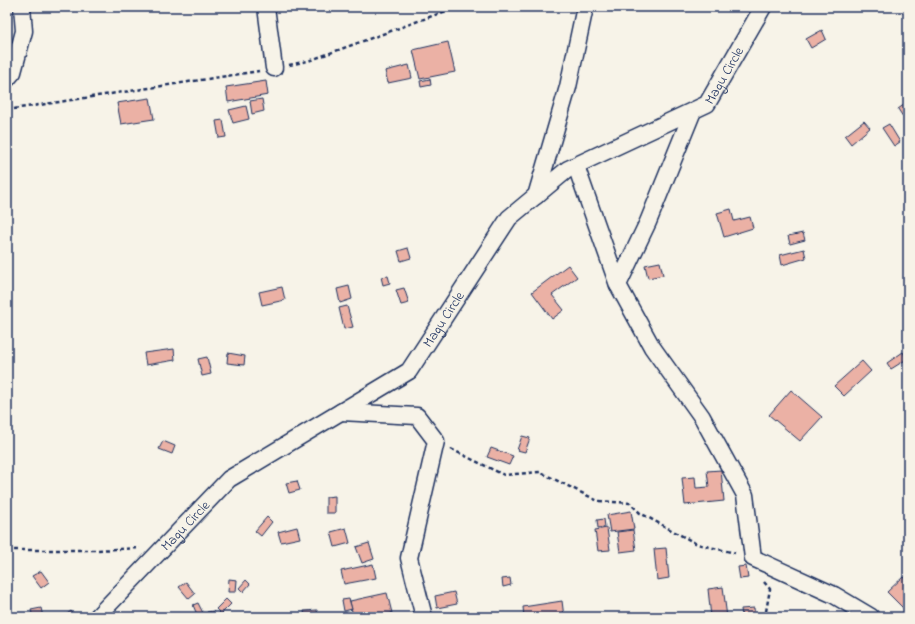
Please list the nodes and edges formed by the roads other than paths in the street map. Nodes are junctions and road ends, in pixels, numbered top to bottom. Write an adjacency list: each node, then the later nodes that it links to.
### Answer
1 (22, 7): 6 (street)
2 (266, 7): 5 (street)
3 (586, 7): 9 (street)
4 (763, 7): 7 (street, Magu Circle)
5 (274, 68)
6 (7, 79)
7 (693, 111): 8 (street, Magu Circle); 10 (street)
8 (576, 166): 9 (street, Magu Circle); 10 (street)
9 (536, 196): 11 (street, Magu Circle)
10 (618, 285): 14 (street)
11 (340, 412): 12 (street, Magu Circle); 13 (street)
12 (97, 617)
13 (424, 617)
14 (871, 617)

